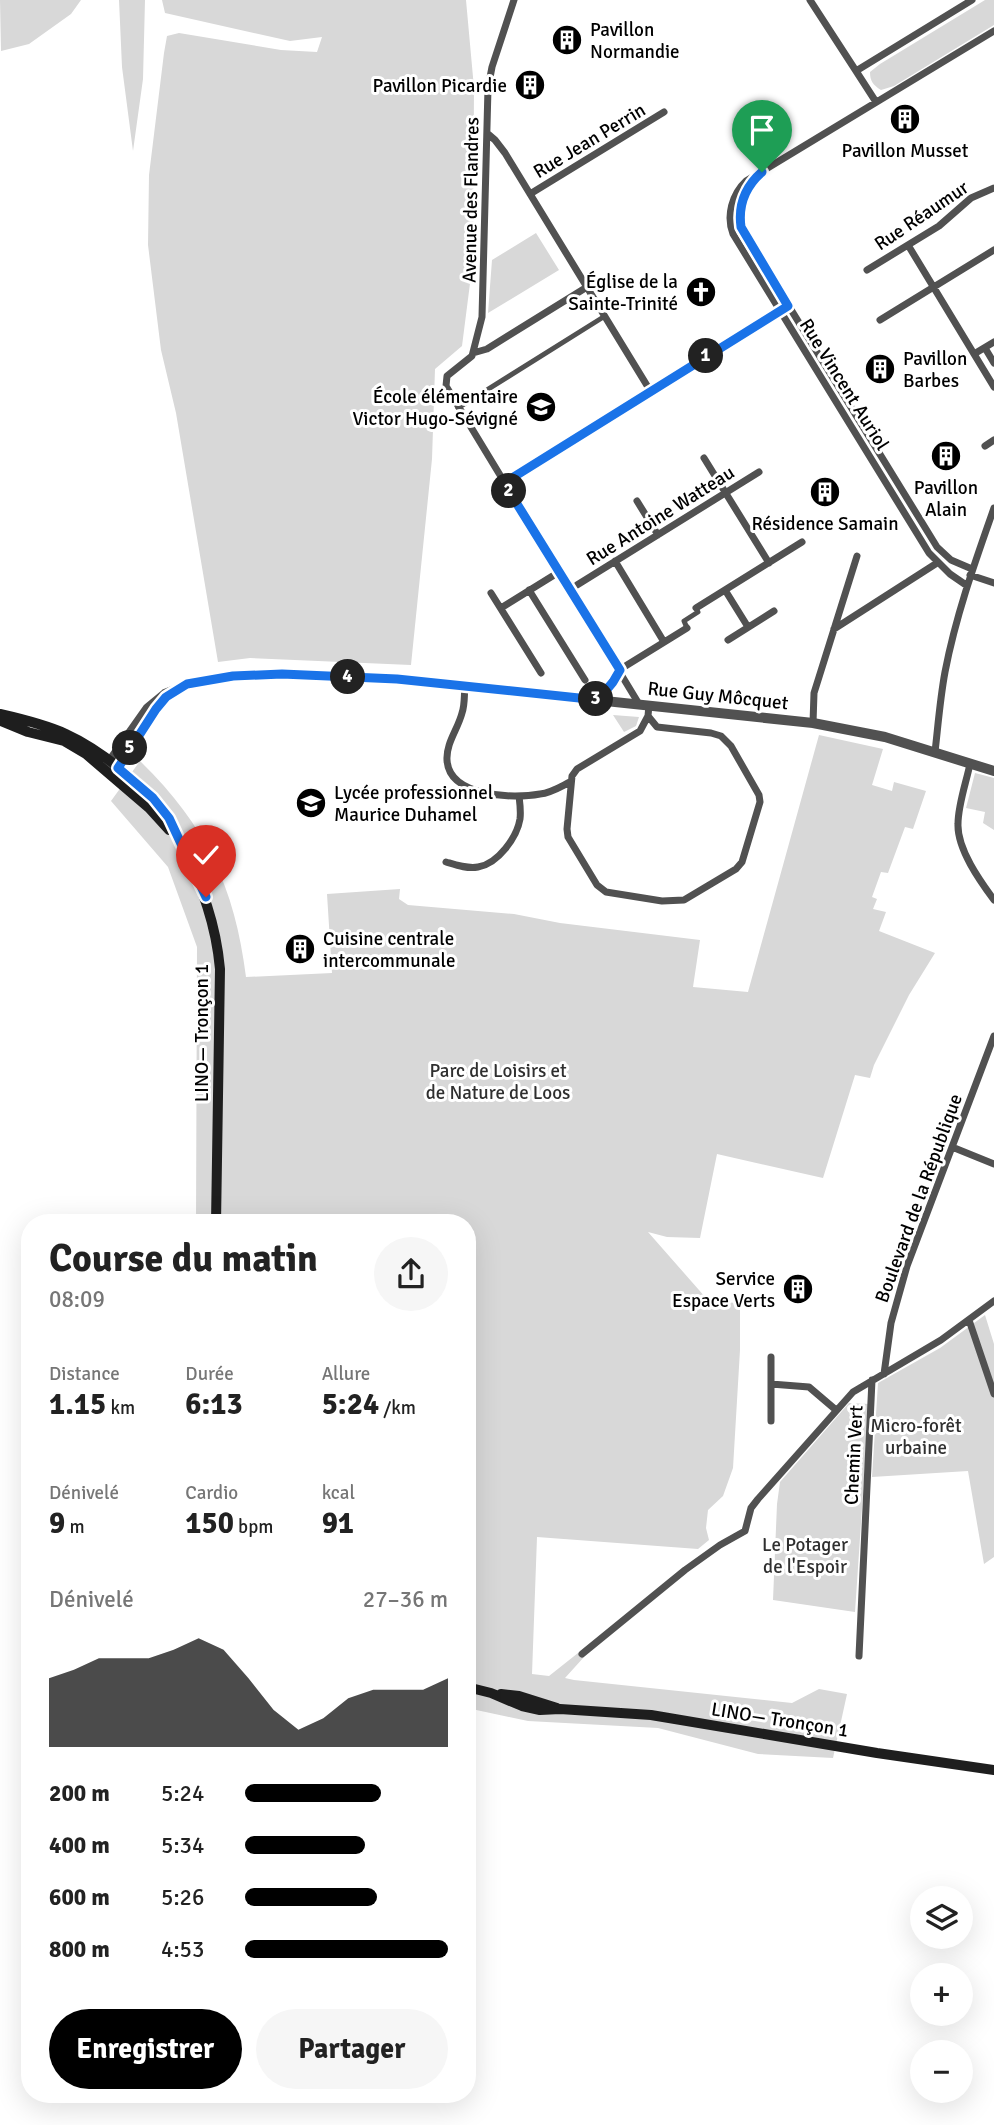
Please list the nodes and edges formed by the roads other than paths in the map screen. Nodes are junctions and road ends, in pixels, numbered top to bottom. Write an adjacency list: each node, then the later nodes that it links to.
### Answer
1 (514, 0): 9 (street, Avenue des Flandres)
2 (810, 0): 6 (street)
3 (972, 0): 4 (street)
4 (961, 3): 6 (street)
5 (994, 31): 7 (street)
6 (856, 71): 7 (street)
7 (876, 102): 10 (street)
8 (664, 112): 12 (street, Rue Jean Perrin)
9 (488, 134): 12 (street); 24 (street, Avenue des Flandres)
10 (762, 172): 18 (street, Rue Vincent Auriol); 19 (street, Rue Vincent Auriol)
11 (994, 188): 13 (street, Rue Réaumur)
12 (530, 194): 16 (street)
13 (908, 245): 15 (street, Rue Réaumur); 17 (street)
14 (994, 250): 17 (street)
15 (867, 270)
16 (587, 287): 20 (street); 24 (street)
17 (934, 287): 21 (street); 25 (street)
18 (788, 306): 19 (street); 45 (street, Rue Vincent Auriol)
19 (780, 310): 28 (street); 43 (street, Rue Vincent Auriol)
20 (605, 316): 28 (street); 29 (street)
21 (880, 320)
22 (994, 342): 23 (street)
23 (985, 348): 25 (street); 26 (street)
24 (473, 353): 29 (street)
25 (974, 354): 27 (street)
26 (994, 363)
27 (994, 387)
28 (651, 392): 34 (street)
29 (458, 408): 34 (street)
30 (994, 440): 31 (street)
31 (985, 446)
32 (704, 458): 35 (street)
33 (759, 472): 35 (street, Rue Antoine Watteau)
34 (504, 483): 44 (street)
35 (725, 493): 38 (street, Rue Antoine Watteau); 42 (street)
36 (637, 501): 38 (street)
37 (994, 508): 45 (street)
38 (658, 535): 41 (street, Rue Antoine Watteau)
39 (802, 542): 42 (street)
40 (857, 556): 57 (street)
41 (615, 561): 47 (street, Rue Antoine Watteau); 59 (street)
42 (769, 563): 50 (street)
43 (937, 563): 48 (street, Rue Vincent Auriol); 57 (street)
44 (559, 572): 49 (street); 60 (street)
45 (971, 572): 46 (street, Rue Vincent Auriol); 48 (street)
46 (994, 583)
47 (577, 585)
48 (966, 585): 69 (street)
49 (529, 590): 52 (street); 62 (street)
50 (725, 590): 53 (street); 55 (street)
51 (491, 593): 52 (street)
52 (501, 608): 61 (street)
53 (696, 608): 56 (street)
54 (774, 611): 55 (street)
55 (748, 627): 58 (street)
56 (687, 628): 59 (street)
57 (834, 630): 68 (street)
58 (728, 640)
59 (664, 642): 60 (street)
60 (620, 670): 64 (street); 65 (street)
61 (541, 673)
62 (585, 680)
63 (466, 686): 64 (street, Rue Guy Môcquet); 71 (street, Rue Guy Môcquet); 74 (street)
64 (598, 700): 65 (street, Rue Guy Môcquet)
65 (646, 708): 68 (street, Rue Guy Môcquet); 73 (street); 73 (street)
66 (0, 714): 71 (main road)
67 (0, 721): 71 (main road)
68 (813, 723): 69 (street, Rue Guy Môcquet)
69 (935, 752): 70 (street, Rue Guy Môcquet)
70 (970, 764): 72 (street, Rue Guy Môcquet); 76 (street)
71 (111, 768): 80 (main road, LINO— Tronçon 1)
72 (994, 771)
73 (570, 782): 74 (street)
74 (519, 796): 75 (street)
75 (446, 862)
76 (994, 900)
77 (994, 1037): 78 (street, Boulevard de la République)
78 (952, 1147): 79 (street); 84 (street, Boulevard de la République)
79 (994, 1164)
80 (216, 1214)
81 (994, 1301): 82 (street)
82 (969, 1320): 84 (street); 85 (street)
83 (771, 1357): 87 (street)
84 (884, 1374): 86 (street)
85 (992, 1379): 88 (street)
86 (872, 1380): 89 (street); 92 (street, Chemin Vert)
87 (771, 1384): 89 (street); 90 (street)
88 (994, 1394)
89 (836, 1410): 91 (street)
90 (771, 1420)
91 (582, 1654)
92 (859, 1656)
93 (476, 1689): 94 (main road, LINO— Tronçon 1)
94 (994, 1770)

